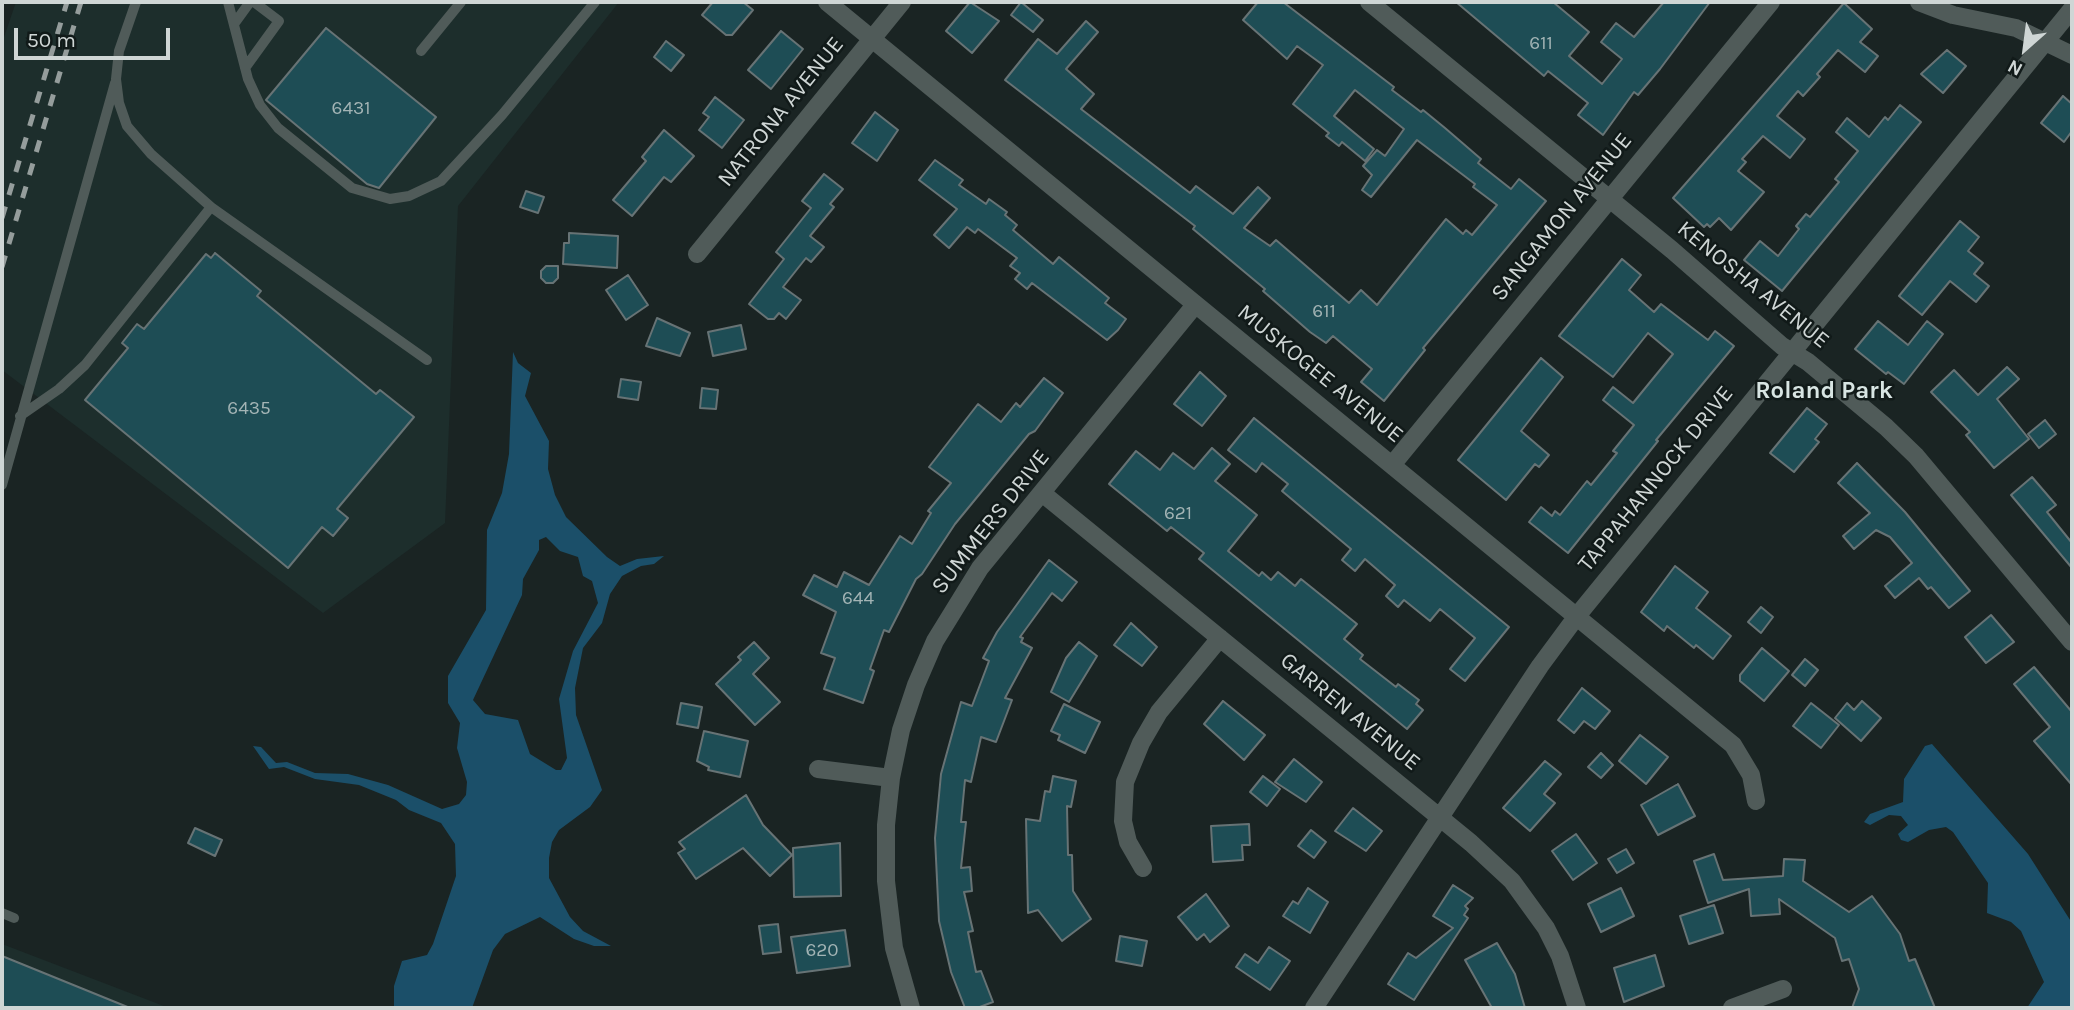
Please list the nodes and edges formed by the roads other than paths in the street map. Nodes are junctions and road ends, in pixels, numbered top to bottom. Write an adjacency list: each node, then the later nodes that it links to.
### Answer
1 (136, 2): 18 (lane)
2 (228, 2): 12 (lane)
3 (252, 2): 12 (lane); 17 (lane)
4 (461, 2): 15 (lane)
5 (595, 2): 17 (lane)
6 (827, 2): 13 (street, MUSKOGEE AVENUE)
7 (902, 2): 13 (street, NATRONA AVENUE)
8 (1369, 2): 19 (street, KENOSHA AVENUE)
9 (1771, 2): 19 (street, SANGAMON AVENUE)
10 (1919, 2): 14 (street)
11 (2072, 9): 14 (street, TAPPAHANNOCK DRIVE)
12 (233, 24): 17 (lane)
13 (872, 39): 21 (street, NATRONA AVENUE); 22 (street, MUSKOGEE AVENUE)
14 (2047, 40): 16 (street); 23 (street, TAPPAHANNOCK DRIVE)
15 (421, 51)
16 (2072, 55)
17 (245, 68)
18 (116, 79): 20 (lane); 25 (lane)
19 (1610, 199): 23 (street, KENOSHA AVENUE); 26 (street, SANGAMON AVENUE)
20 (211, 207): 24 (lane); 25 (lane)
21 (697, 254)
22 (1195, 304): 26 (street, MUSKOGEE AVENUE); 28 (street, SUMMERS DRIVE)
23 (1791, 353): 29 (street, TAPPAHANNOCK DRIVE); 31 (street, KENOSHA AVENUE)
24 (427, 360)
25 (20, 416): 27 (lane)
26 (1392, 465): 29 (street, MUSKOGEE AVENUE)
27 (2, 485)
28 (1042, 493): 30 (street, GARREN AVENUE); 33 (street, SUMMERS DRIVE)
29 (1577, 616): 34 (street, MUSKOGEE AVENUE); 35 (street, TAPPAHANNOCK DRIVE)
30 (1220, 638): 35 (street, GARREN AVENUE); 36 (street)
31 (2072, 642)
32 (818, 769): 33 (street)
33 (891, 778): 40 (street, SUMMERS DRIVE)
34 (1756, 801)
35 (1441, 818): 41 (street, TAPPAHANNOCK DRIVE); 42 (street, GARREN AVENUE)
36 (1143, 868)
37 (2, 913): 38 (lane)
38 (14, 918)
39 (1783, 989): 43 (street)
40 (911, 1008)
41 (1314, 1008)
42 (1577, 1008)
43 (1732, 1008)

